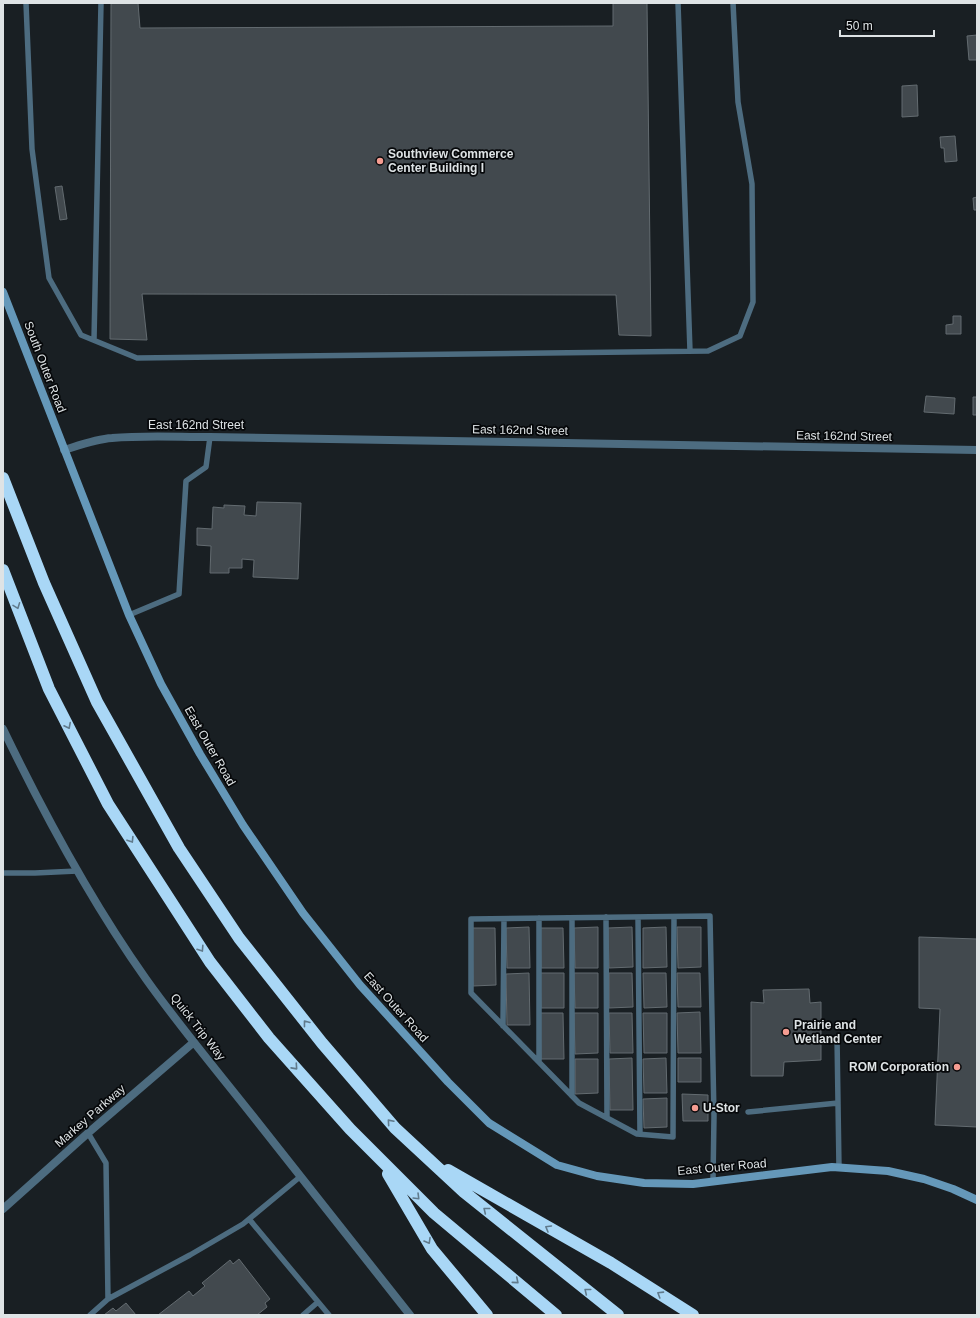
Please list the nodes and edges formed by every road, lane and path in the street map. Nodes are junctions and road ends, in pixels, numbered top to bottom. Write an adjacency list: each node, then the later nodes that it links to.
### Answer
1 (26, 3): 6 (lane)
2 (101, 3): 6 (lane)
3 (678, 3): 7 (lane)
4 (733, 3): 7 (lane)
5 (3, 292): 9 (street, South Outer Road)
6 (94, 340): 7 (lane)
7 (690, 351)
8 (210, 437): 9 (street, East 162nd Street); 10 (street, East 162nd Street); 13 (lane)
9 (64, 450): 13 (street, East Outer Road)
10 (977, 450)
11 (3, 478): 34 (highway, one-way to 11)
12 (3, 570): 33 (highway, one-way to 33)
13 (129, 615): 37 (street, East Outer Road)
14 (3, 729): 15 (street, Quick Trip Way)
15 (77, 872): 16 (lane); 25 (street, Quick Trip Way)
16 (3, 873)
17 (606, 917): 18 (lane); 21 (lane); 30 (lane)
18 (638, 917): 19 (lane); 32 (lane)
19 (674, 917): 32 (lane); 37 (lane)
20 (539, 918): 21 (lane); 22 (lane); 26 (lane)
21 (572, 918): 27 (lane)
22 (504, 919): 23 (lane); 23 (lane)
23 (503, 1026): 26 (lane)
24 (838, 1036): 28 (lane)
25 (194, 1042): 31 (street, Markey Parkway); 36 (street, Quick Trip Way)
26 (539, 1062): 27 (lane)
27 (572, 1096): 30 (lane)
28 (838, 1103): 29 (lane); 35 (lane)
29 (748, 1112)
30 (607, 1118): 32 (lane)
31 (88, 1133): 39 (street, Markey Parkway); 41 (lane)
32 (640, 1134)
33 (380, 1159): 47 (highway, one-way to 47); 48 (highway, one-way to 48)
34 (429, 1160): 49 (highway, one-way to 34); 50 (highway, one-way to 34)
35 (839, 1168): 37 (street, East Outer Road); 38 (street, East Outer Road)
36 (302, 1176): 40 (lane); 46 (street, Quick Trip Way)
37 (713, 1181)
38 (977, 1200)
39 (3, 1209)
40 (249, 1219): 41 (lane); 42 (lane)
41 (108, 1299): 43 (lane)
42 (318, 1302): 44 (lane); 45 (lane)
43 (90, 1315)
44 (303, 1315)
45 (329, 1315)
46 (410, 1315)
47 (487, 1315)
48 (556, 1315)
49 (618, 1315)
50 (693, 1315)

